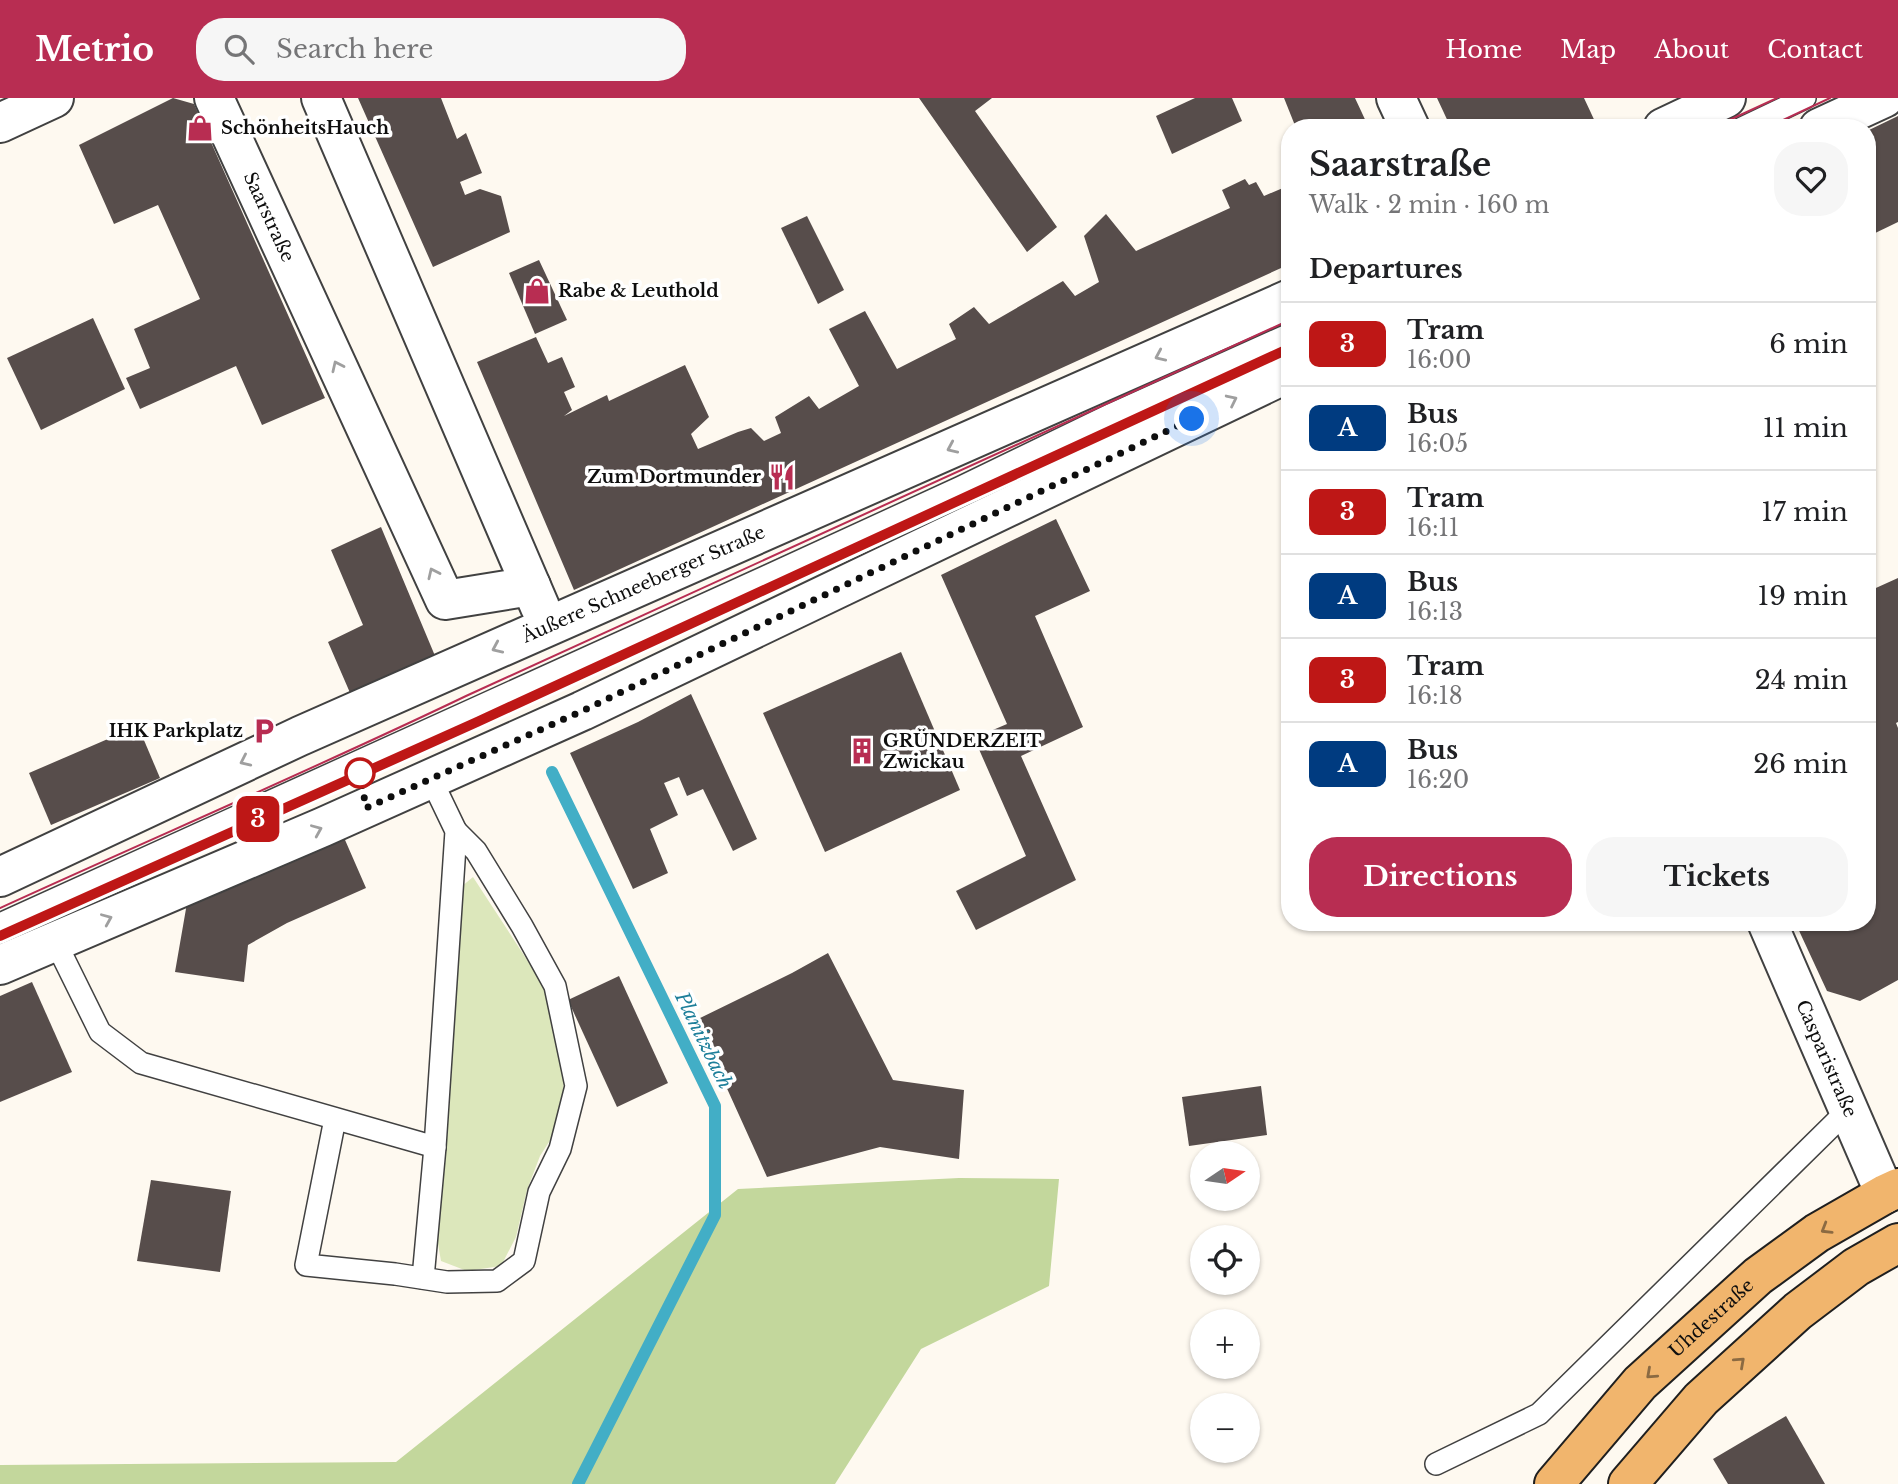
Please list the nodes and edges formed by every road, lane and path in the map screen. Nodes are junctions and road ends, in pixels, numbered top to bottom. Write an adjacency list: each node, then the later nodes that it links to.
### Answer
1 (214, 98): 16 (street, Saarstraße, one-way to 1)
2 (321, 98): 16 (street)
3 (1396, 98): 8 (street)
4 (1726, 98): 9 (street)
5 (1805, 98): 10 (lane)
6 (1884, 98): 11 (street)
7 (46, 99): 12 (street)
8 (1406, 119)
9 (1681, 119)
10 (1761, 119)
11 (1838, 119)
12 (0, 122)
13 (1281, 303): 17 (street, Äußere Schneeberger Straße, one-way to 17)
14 (1281, 338): 21 (lane)
15 (1281, 376): 18 (street, one-way to 15)
16 (531, 586): 17 (street)
17 (548, 625): 20 (street, Äußere Schneeberger Straße, one-way to 20)
18 (431, 779): 19 (lane); 23 (street, one-way to 18)
19 (456, 831): 27 (lane); 30 (lane)
20 (0, 877)
21 (0, 924)
22 (1771, 931): 25 (street, Casparistraße)
23 (55, 941): 24 (street); 26 (lane)
24 (0, 965)
25 (1848, 1110): 28 (street, Casparistraße); 31 (lane)
26 (335, 1119): 27 (lane); 30 (lane)
27 (435, 1147): 30 (lane)
28 (1891, 1191): 32 (main road, Uhdestraße, one-way to 32)
29 (1898, 1243): 33 (main road, one-way to 29)
30 (423, 1278)
31 (1436, 1464)
32 (1554, 1484)
33 (1628, 1484)

